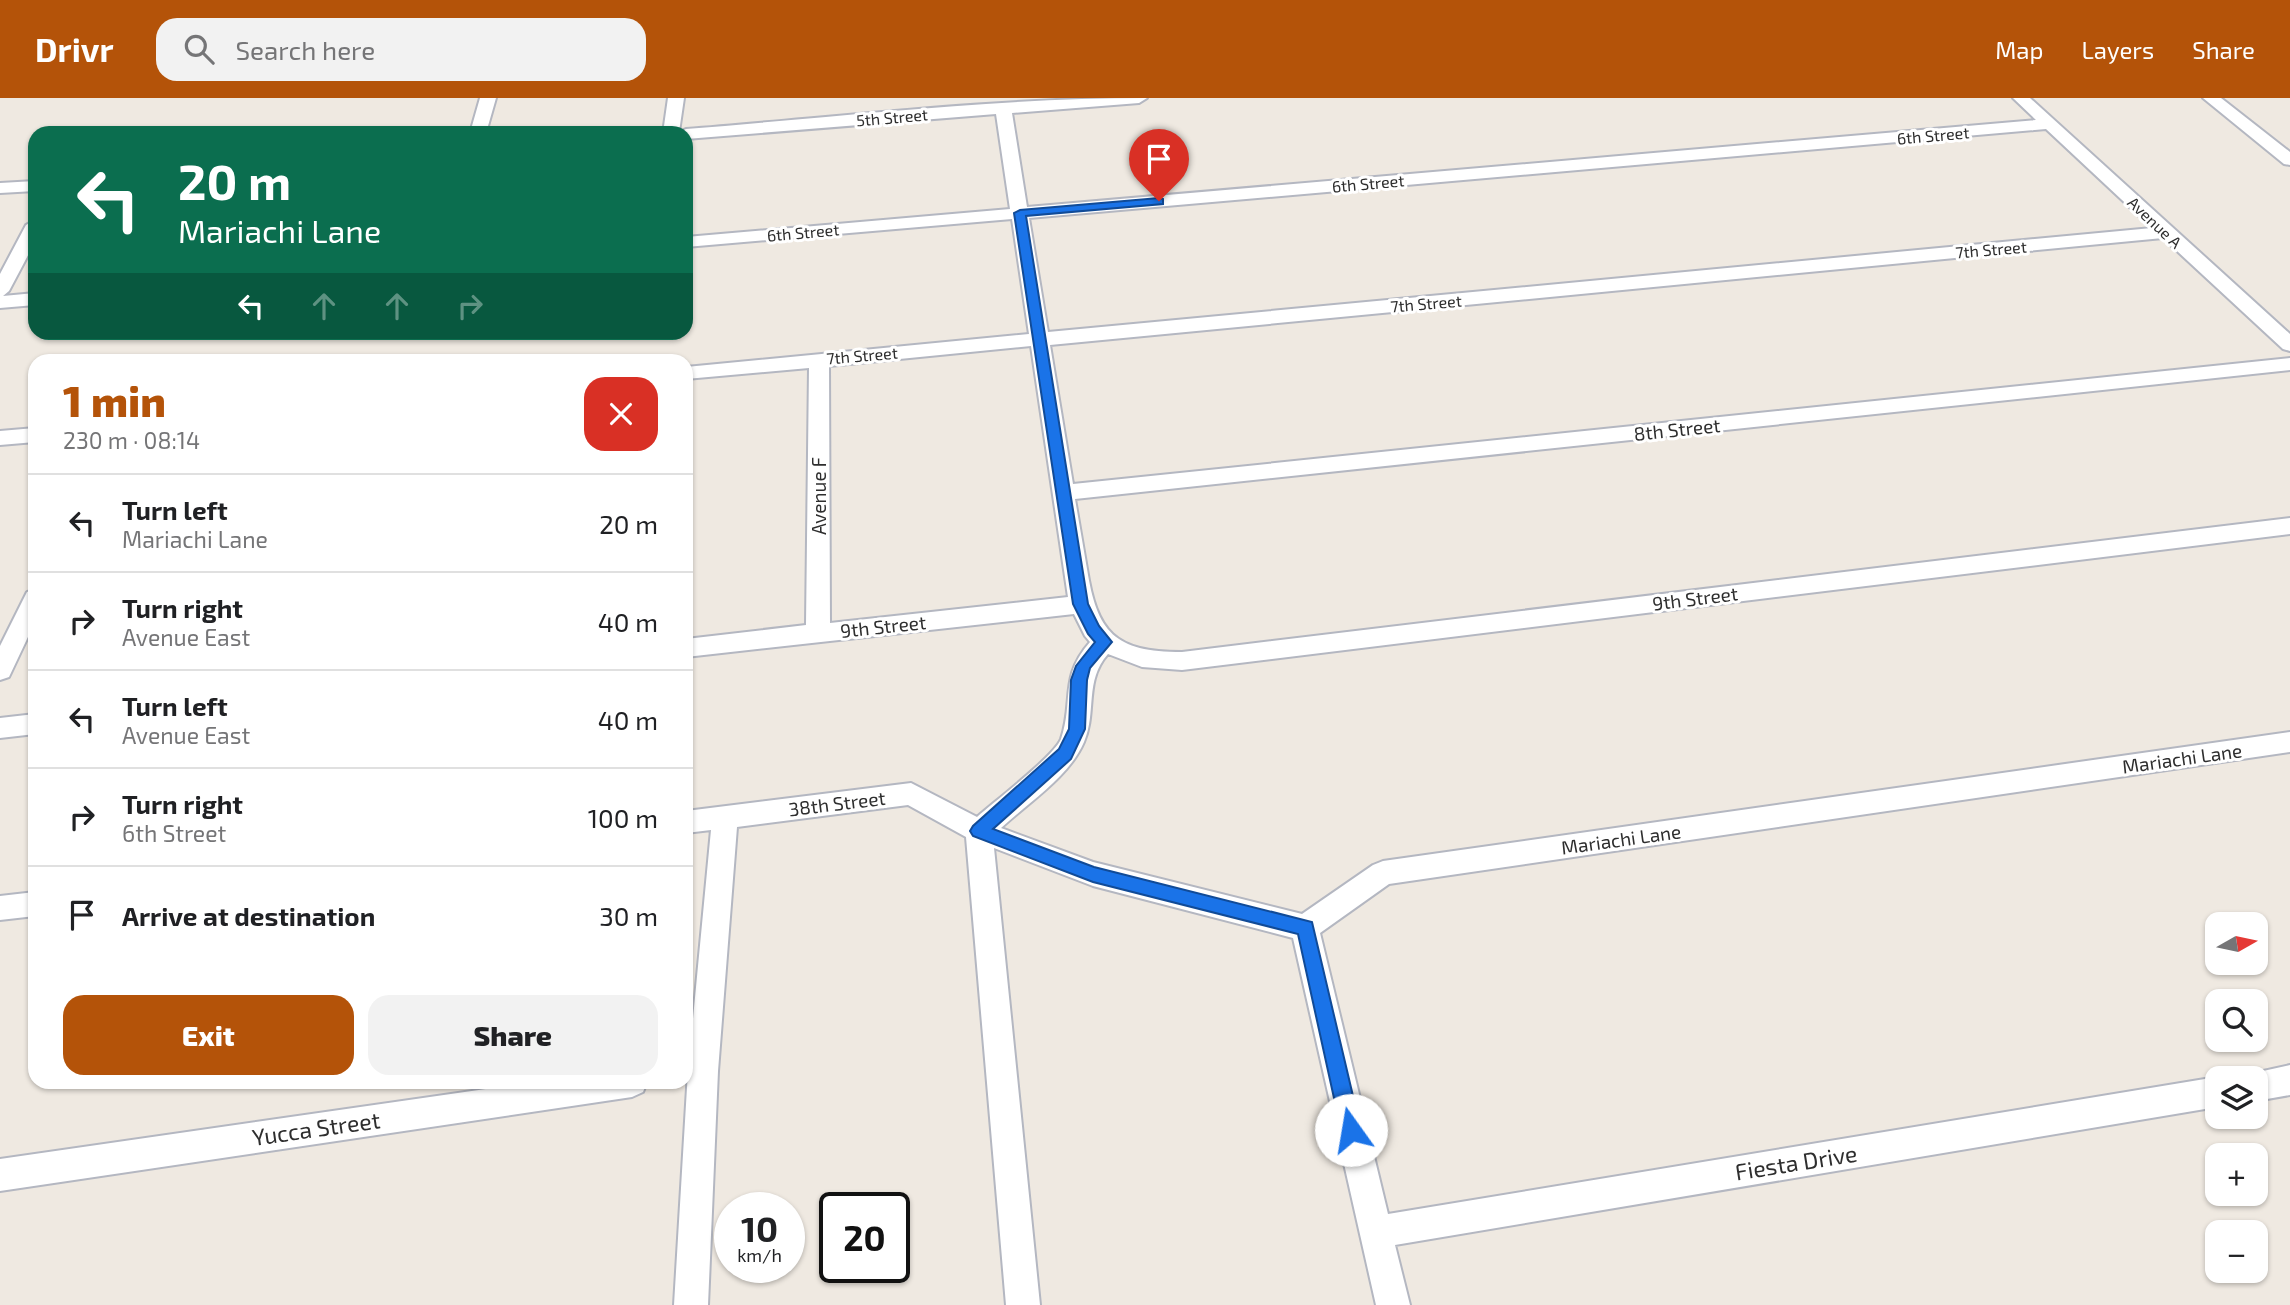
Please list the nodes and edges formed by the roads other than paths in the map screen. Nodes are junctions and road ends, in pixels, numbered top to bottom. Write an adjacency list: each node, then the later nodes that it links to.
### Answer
1 (488, 98): 8 (lane)
2 (676, 98): 9 (lane)
3 (1139, 98): 6 (lane, 5th Street)
4 (2021, 98): 7 (lane, Avenue A)
5 (2211, 98): 11 (lane)
6 (1003, 108): 10 (lane, 5th Street); 14 (lane)
7 (2050, 124): 14 (lane, 6th Street); 15 (lane, Avenue A)
8 (480, 126)
9 (672, 126)
10 (693, 133)
11 (2290, 160)
12 (28, 186): 13 (lane)
13 (0, 188)
14 (1020, 213): 17 (lane, 6th Street); 21 (lane)
15 (2166, 232): 21 (lane, 7th Street); 22 (lane, Avenue A)
16 (28, 238): 18 (lane)
17 (693, 241)
18 (0, 291)
19 (28, 300): 20 (lane)
20 (0, 302)
21 (1040, 340): 23 (lane, 7th Street); 28 (lane)
22 (2290, 345)
23 (819, 359): 25 (lane, 7th Street); 32 (lane, Avenue F)
24 (2290, 364): 28 (lane, 8th Street)
25 (693, 372)
26 (28, 436): 27 (lane)
27 (0, 438)
28 (1064, 493): 30 (lane)
29 (2290, 526): 33 (lane, 9th Street)
30 (1081, 604): 32 (lane, 9th Street); 33 (lane)
31 (28, 612): 35 (lane)
32 (818, 633): 34 (lane, 9th Street)
33 (1105, 642): 41 (lane)
34 (693, 648)
35 (0, 670)
36 (28, 725): 37 (lane)
37 (0, 728)
38 (2290, 742): 44 (lane, Mariachi Lane)
39 (725, 817): 40 (lane, 38th Street); 41 (lane, 38th Street); 45 (lane)
40 (693, 821)
41 (979, 831): 44 (lane); 53 (lane)
42 (28, 905): 43 (lane)
43 (0, 908)
44 (1305, 928): 51 (lane)
45 (695, 1072): 52 (lane)
46 (2290, 1080): 47 (lane)
47 (2268, 1084)
48 (584, 1089): 50 (lane, Yucca Street)
49 (2205, 1094): 51 (lane, Fiesta Drive)
50 (0, 1175)
51 (1374, 1232): 54 (lane)
52 (691, 1305)
53 (1023, 1305)
54 (1393, 1305)

